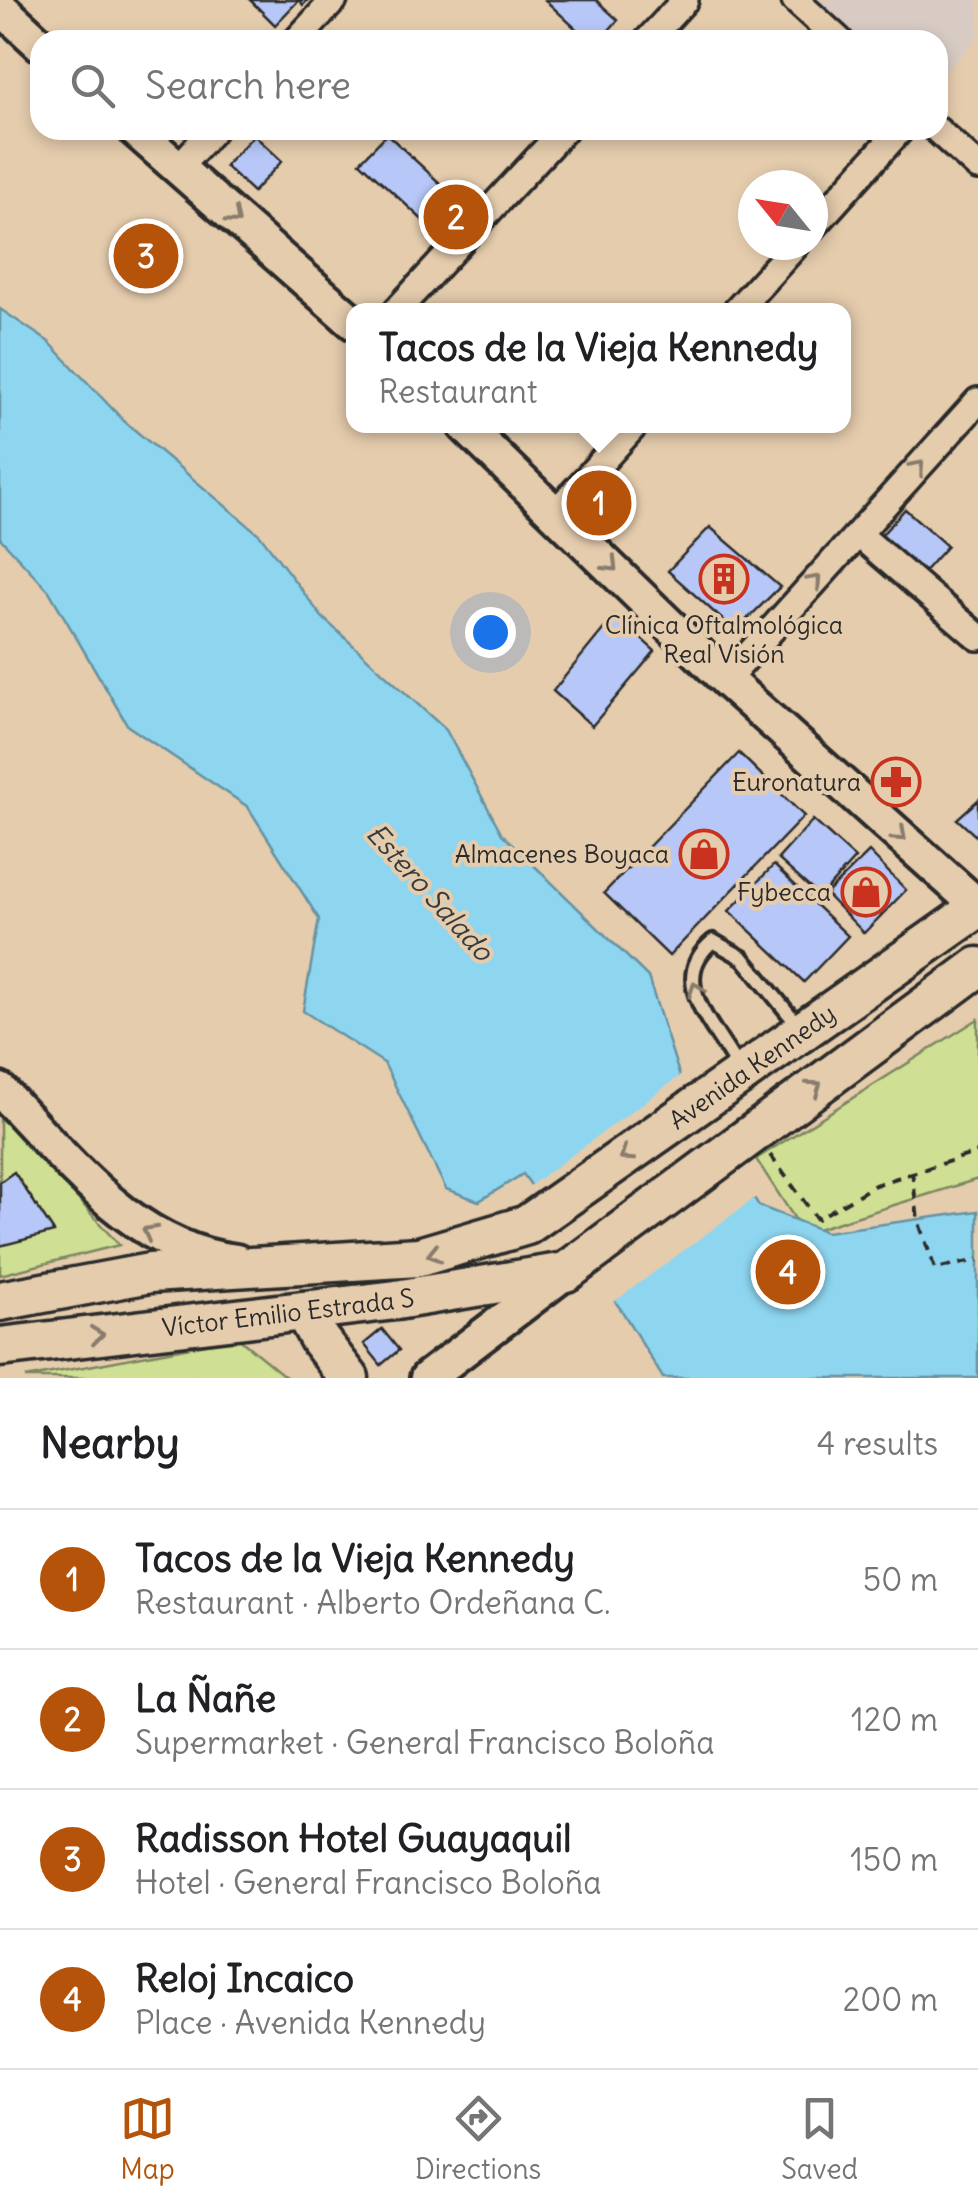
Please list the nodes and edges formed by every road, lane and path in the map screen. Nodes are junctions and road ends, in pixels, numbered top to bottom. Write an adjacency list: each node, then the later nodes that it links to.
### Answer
1 (334, 0): 5 (street)
2 (685, 0): 6 (street)
3 (796, 0): 7 (street)
4 (0, 7): 8 (street)
5 (306, 30)
6 (657, 30)
7 (828, 30)
8 (30, 35)
9 (146, 140): 15 (street)
10 (204, 140): 15 (street)
11 (555, 140): 18 (street)
12 (891, 140): 16 (street)
13 (948, 140): 14 (street)
14 (978, 167)
15 (177, 169): 20 (street, one-way to 20)
16 (828, 209)
17 (782, 260): 19 (street)
18 (403, 303)
19 (743, 303)
20 (346, 316)
21 (978, 401): 25 (street, one-way to 21)
22 (472, 433): 24 (street)
23 (628, 433): 24 (street)
24 (556, 511): 27 (street, one-way to 27)
25 (858, 534): 26 (street); 27 (street, one-way to 25)
26 (978, 637)
27 (726, 680): 28 (street, one-way to 28)
28 (978, 907): 30 (main road, Avenida Kennedy)
29 (978, 967): 33 (main road, Avenida Kennedy, one-way to 29)
30 (803, 1032): 31 (main road, Avenida Kennedy); 31 (lane, one-way to 30)
31 (741, 1075): 36 (main road, Avenida Kennedy, one-way to 36)
32 (0, 1090): 38 (street, one-way to 32)
33 (745, 1138): 35 (path); 39 (main road, Avenida Kennedy)
34 (978, 1152): 35 (path)
35 (912, 1171): 37 (path)
36 (527, 1225): 38 (main road, Víctor Emilio Estrada S, one-way to 38)
37 (978, 1260)
38 (275, 1266): 40 (main road, Víctor Emilio Estrada S)
39 (570, 1269): 41 (main road, Víctor Emilio Estrada S); 45 (street)
40 (0, 1301)
41 (312, 1325): 42 (main road, Víctor Emilio Estrada S, one-way to 41); 43 (main road); 44 (main road)
42 (0, 1347)
43 (327, 1378)
44 (349, 1378)
45 (427, 1378)

